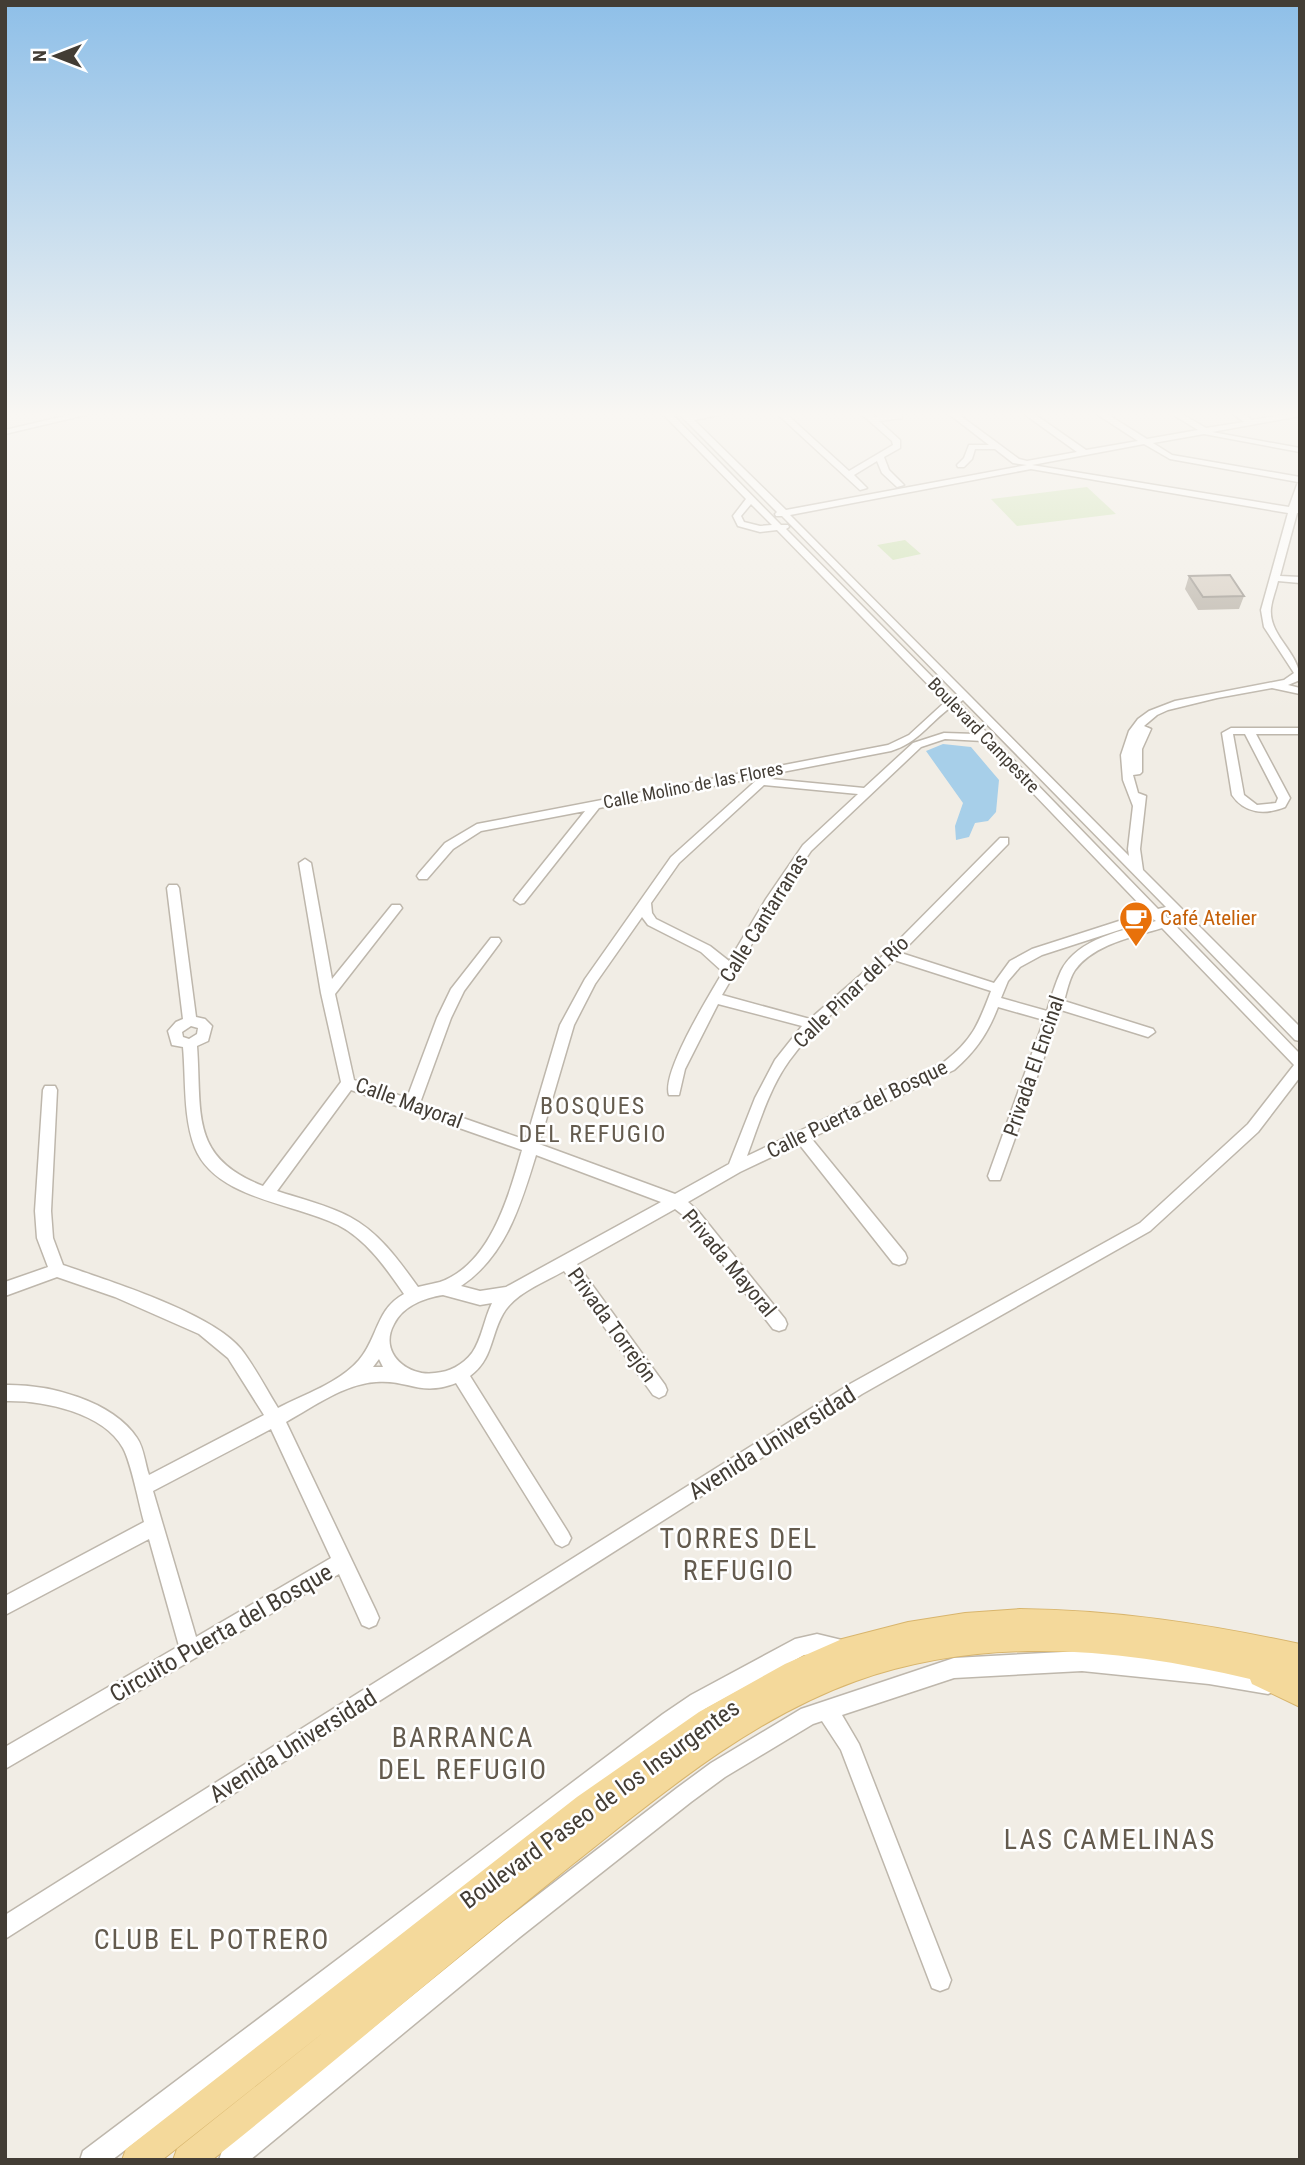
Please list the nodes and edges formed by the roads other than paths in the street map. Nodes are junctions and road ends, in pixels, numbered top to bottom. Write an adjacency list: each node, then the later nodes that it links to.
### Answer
1 (740, 512): 8 (street)
2 (763, 512): 6 (street, Boulevard Campestre)
3 (788, 512): 5 (street)
4 (1296, 512): 9 (street)
5 (783, 513): 6 (street); 7 (street, Boulevard Campestre)
6 (767, 516): 8 (street, Boulevard Campestre)
7 (795, 524): 8 (street); 14 (street, Boulevard Campestre)
8 (779, 528): 15 (street, Boulevard Campestre)
9 (1275, 578): 10 (street); 11 (street)
10 (1300, 580)
11 (1300, 673): 12 (street)
12 (1271, 685): 13 (street); 29 (street)
13 (1300, 691)
14 (966, 698): 15 (street); 18 (street, Boulevard Campestre)
15 (950, 702): 19 (street, Boulevard Campestre); 20 (street, Calle Molino de las Flores)
16 (1249, 731): 16 (street); 17 (street)
17 (1300, 731)
18 (1004, 735): 19 (street, Calle Cantarranas); 29 (street, Boulevard Campestre)
19 (987, 738): 21 (street, Calle Cantarranas); 31 (street, Boulevard Campestre)
20 (874, 752): 21 (street); 22 (street, Calle Molino de las Flores)
21 (895, 765): 26 (street, Calle Cantarranas)
22 (774, 770): 23 (street, Calle Molino de las Flores); 24 (street)
23 (716, 781): 25 (street); 27 (street, Calle Molino de las Flores)
24 (761, 781): 25 (street); 26 (street)
25 (747, 793): 35 (street)
26 (867, 793): 41 (street, Calle Cantarranas)
27 (596, 804): 32 (street, Calle Molino de las Flores); 34 (street)
28 (1004, 841): 43 (street, Calle Pinar del Río)
29 (1130, 853): 31 (street); 37 (street, Boulevard Campestre)
30 (305, 863): 46 (street, Calle Mayoral)
31 (1117, 874): 38 (street, Boulevard Campestre)
32 (423, 876)
33 (173, 888): 62 (street)
34 (520, 900)
35 (645, 902): 42 (street); 59 (street)
36 (396, 908): 46 (street)
37 (1174, 908): 38 (street, Calle Puerta del Bosque); 52 (street, Boulevard Campestre)
38 (1161, 919): 40 (street, Calle Puerta del Bosque); 44 (street, Calle Puerta del Bosque); 53 (street, Boulevard Campestre)
39 (495, 941): 57 (street)
40 (1056, 945): 44 (street); 47 (street, Calle Puerta del Bosque)
41 (743, 949): 42 (street); 45 (street, Calle Cantarranas)
42 (712, 953): 45 (street)
43 (892, 955): 47 (street); 50 (street, Calle Pinar del Río)
44 (1077, 959): 49 (street, Privada El Encinal)
45 (730, 972): 48 (street, Calle Cantarranas)
46 (328, 993): 54 (street, Calle Mayoral)
47 (996, 995): 49 (street); 58 (street, Calle Puerta del Bosque)
48 (715, 998): 50 (street); 56 (street, Calle Cantarranas)
49 (1053, 1010): 51 (street); 61 (street, Privada El Encinal)
50 (812, 1024): 60 (street, Calle Pinar del Río)
51 (1148, 1032)
52 (1300, 1036)
53 (1300, 1065): 93 (street, Avenida Universidad)
54 (348, 1083): 57 (street, Calle Mayoral); 62 (street)
55 (50, 1090): 66 (street)
56 (674, 1091)
57 (412, 1104): 59 (street, Calle Mayoral)
58 (802, 1137): 60 (street, Calle Puerta del Bosque); 64 (street)
59 (532, 1148): 63 (street, Calle Mayoral); 67 (street)
60 (735, 1168): 63 (street, Calle Puerta del Bosque)
61 (995, 1176)
62 (267, 1193): 69 (street)
63 (678, 1202): 65 (street, Calle Puerta del Bosque); 71 (street, Privada Mayoral)
64 (899, 1258)
65 (566, 1261): 70 (street, Calle Puerta del Bosque); 76 (street, Privada Torrejón)
66 (57, 1269): 68 (street); 78 (street, Circuito Puerta del Bosque)
67 (443, 1288): 69 (street); 70 (street)
68 (5, 1289)
69 (414, 1294): 72 (street)
70 (509, 1294): 73 (street)
71 (779, 1324)
72 (382, 1340): 74 (street); 75 (street)
73 (460, 1374): 74 (street); 81 (street)
74 (402, 1375): 75 (street)
75 (348, 1381): 78 (street)
76 (659, 1390)
77 (5, 1393): 79 (street)
78 (275, 1418): 79 (street); 82 (street, Circuito Puerta del Bosque)
79 (143, 1488): 80 (street)
80 (154, 1526): 83 (street); 86 (street)
81 (562, 1538)
82 (342, 1562): 84 (street); 86 (street, Circuito Puerta del Bosque)
83 (5, 1606)
84 (369, 1618)
85 (1300, 1643): 87 (main road)
86 (190, 1651): 91 (street, Circuito Puerta del Bosque)
87 (1246, 1655): 88 (main road, Boulevard Paseo de los Insurgentes); 89 (main road); 92 (main road, Boulevard Paseo de los Insurgentes); 99 (main road, Boulevard Paseo de los Insurgentes)
88 (1300, 1656)
89 (1293, 1686): 90 (street)
90 (826, 1709): 94 (street); 100 (street)
91 (5, 1759)
92 (427, 1921): 95 (street); 96 (main road, Boulevard Paseo de los Insurgentes)
93 (5, 1928)
94 (940, 1980)
95 (163, 2106): 96 (street); 97 (street)
96 (173, 2132): 98 (main road, Boulevard Paseo de los Insurgentes)
97 (92, 2160)
98 (137, 2160)
99 (188, 2160)
100 (230, 2160)

